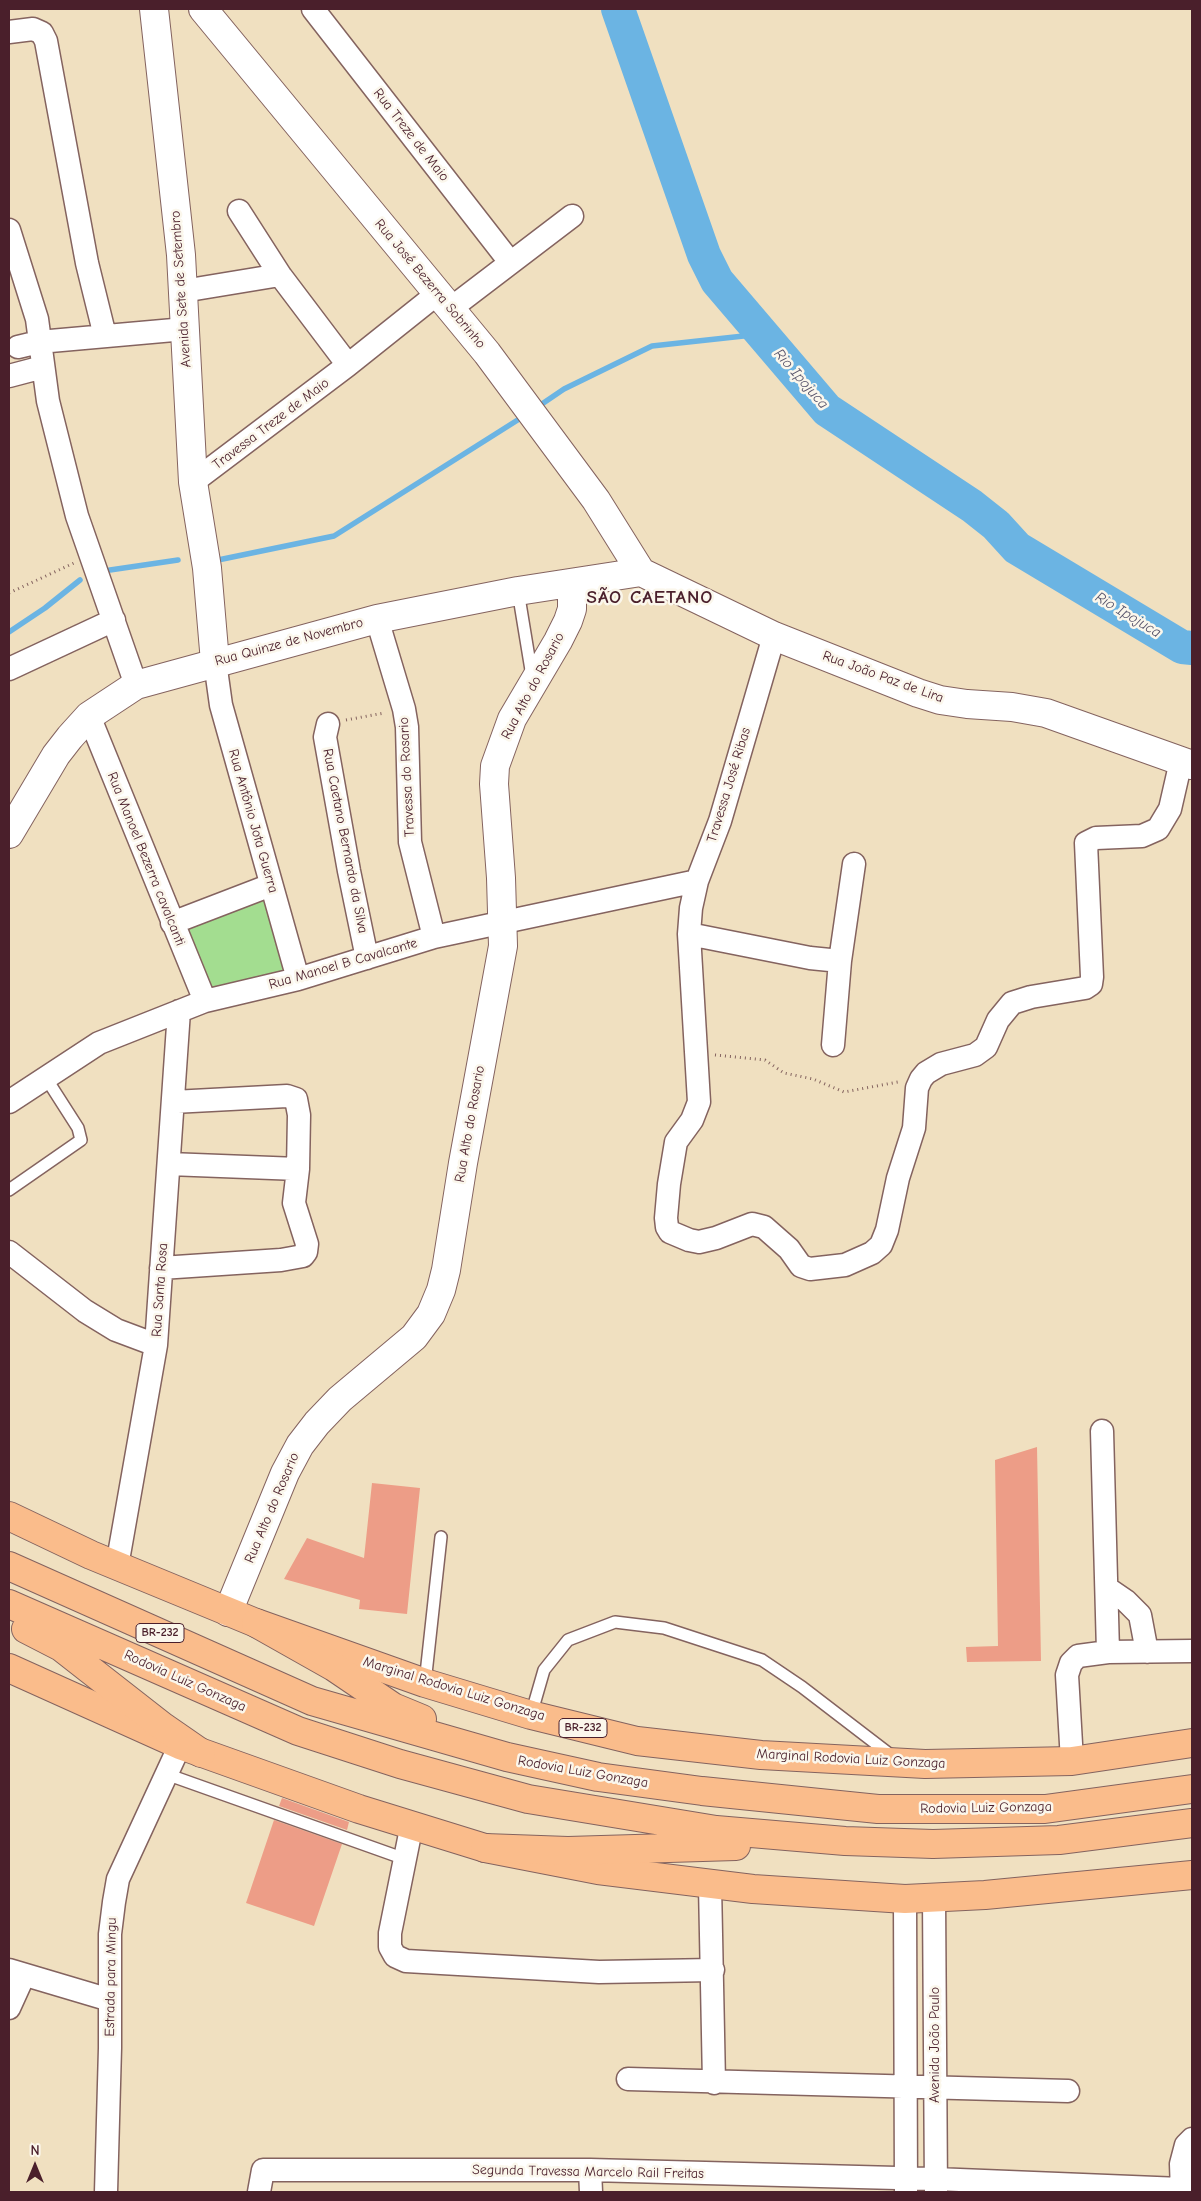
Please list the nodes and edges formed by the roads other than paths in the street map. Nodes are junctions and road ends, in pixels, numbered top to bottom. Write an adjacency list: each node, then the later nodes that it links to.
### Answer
1 (154, 9): 10 (street, Avenida Sete de Setembro)
2 (203, 9): 11 (street, Rua José Bezerra Sobrinho)
3 (313, 9): 8 (street, Rua Treze de Maio)
4 (9, 32): 13 (street)
5 (239, 211): 9 (street)
6 (572, 216): 8 (street, Travessa Treze de Maio)
7 (9, 230): 14 (street)
8 (510, 262): 11 (street, Travessa Treze de Maio)
9 (280, 275): 10 (street); 15 (street)
10 (182, 291): 12 (street, Avenida Sete de Setembro)
11 (444, 302): 15 (street, Travessa Treze de Maio); 19 (street, Rua José Bezerra Sobrinho)
12 (185, 329): 13 (street); 18 (street, Avenida Sete de Setembro)
13 (105, 336): 14 (street)
14 (22, 340): 16 (street)
15 (348, 365): 18 (street, Travessa Treze de Maio)
16 (37, 368): 17 (street); 23 (street)
17 (9, 376)
18 (193, 482): 25 (street, Avenida Sete de Setembro)
19 (641, 572): 20 (street, Rua Quinze de Novembro); 24 (street, Rua João Paz de Lira)
20 (572, 583): 21 (street, Rua Quinze de Novembro); 27 (street, Rua Alto do Rosario)
21 (518, 591): 22 (street, Rua Quinze de Novembro); 27 (lane)
22 (377, 619): 25 (street, Rua Quinze de Novembro); 39 (street, Travessa do Rosario)
23 (114, 620): 26 (street); 28 (street)
24 (774, 636): 31 (street, Rua João Paz de Lira); 34 (street, Travessa José Ribas)
25 (215, 662): 28 (street, Rua Quinze de Novembro); 35 (street, Rua Antônio Jota Guerra)
26 (9, 669)
27 (533, 682): 36 (street, Rua Alto do Rosario)
28 (136, 685): 29 (street, Rua Quinze de Novembro)
29 (89, 716): 32 (street, Rua Quinze de Novembro); 37 (street, Rua Manoel Bezerra cavalcanti)
30 (328, 724): 40 (street, Rua Caetano Bernardo da Silva)
31 (1187, 763): 38 (street, Travessa José Ribas)
32 (9, 834)
33 (854, 864): 41 (street)
34 (697, 881): 36 (street, Rua Manoel B Cavalcante); 38 (street, Travessa José Ribas)
35 (271, 885): 37 (street); 42 (street, Rua Antônio Jota Guerra)
36 (503, 922): 39 (street, Rua Manoel B Cavalcante); 62 (street, Rua Alto do Rosario)
37 (172, 923): 43 (street, Rua Manoel Bezerra cavalcanti)
38 (689, 934): 41 (street)
39 (434, 937): 40 (street, Rua Manoel B Cavalcante)
40 (367, 958): 42 (street, Rua Manoel B Cavalcante)
41 (840, 961): 45 (street)
42 (298, 979): 43 (street, Rua Manoel B Cavalcante)
43 (204, 1001): 44 (street, Rua Manoel B Cavalcante)
44 (179, 1011): 46 (street, Rua Manoel B Cavalcante); 48 (street, Rua Santa Rosa)
45 (832, 1045)
46 (46, 1078): 47 (street, Rua Manoel B Cavalcante); 51 (lane)
47 (9, 1102)
48 (173, 1102): 49 (street, Rua Santa Rosa); 50 (street)
49 (169, 1164): 50 (street); 53 (street, Rua Santa Rosa)
50 (298, 1169): 53 (street)
51 (9, 1190)
52 (9, 1252): 54 (street)
53 (161, 1268): 54 (street, Rua Santa Rosa)
54 (156, 1345): 59 (street, Rua Santa Rosa)
55 (1102, 1431): 60 (street)
56 (9, 1516): 59 (main road, Marginal Rodovia Luiz Gonzaga / BR-232)
57 (441, 1537): 69 (lane)
58 (9, 1566): 77 (main road, Rodovia Luiz Gonzaga / BR-232)
59 (117, 1566): 62 (main road, Marginal Rodovia Luiz Gonzaga / BR-232)
60 (1106, 1588): 66 (street); 67 (street)
61 (9, 1604): 80 (main road, Rodovia Luiz Gonzaga / BR-232)
62 (228, 1612): 64 (main road, Marginal Rodovia Luiz Gonzaga / BR-232)
63 (9, 1620): 72 (main road)
64 (256, 1623): 69 (main road, Marginal Rodovia Luiz Gonzaga / BR-232); 77 (main road)
65 (1192, 1651): 67 (street)
66 (1108, 1652): 67 (street); 73 (street)
67 (1147, 1652)
68 (9, 1668): 72 (main road)
69 (425, 1683): 70 (main road, Marginal Rodovia Luiz Gonzaga / BR-232)
70 (531, 1715): 74 (main road, Marginal Rodovia Luiz Gonzaga / BR-232); 74 (lane)
71 (1192, 1743): 73 (main road, Marginal Rodovia Luiz Gonzaga / BR-232)
72 (190, 1749): 75 (street, Estrada para Mingu); 79 (main road)
73 (1072, 1761): 74 (main road, Marginal Rodovia Luiz Gonzaga / BR-232)
74 (900, 1762)
75 (166, 1774): 82 (lane); 89 (street, Estrada para Mingu)
76 (1192, 1789): 77 (main road, Rodovia Luiz Gonzaga / BR-232)
77 (702, 1791)
78 (1192, 1823): 80 (main road, Rodovia Luiz Gonzaga / BR-232)
79 (412, 1824): 81 (main road); 82 (street)
80 (933, 1844): 81 (main road)
81 (485, 1848): 84 (main road)
82 (405, 1859): 87 (street)
83 (1192, 1875): 85 (main road)
84 (710, 1885): 86 (main road); 87 (street)
85 (934, 1898): 86 (main road); 94 (street, Avenida João Paulo)
86 (905, 1899): 93 (street)
87 (713, 1970): 92 (street)
88 (16, 1972): 89 (street); 90 (street)
89 (110, 2000): 101 (street, Estrada para Mingu)
90 (9, 2008)
91 (628, 2079): 92 (street)
92 (714, 2083): 93 (street)
93 (905, 2087): 94 (street); 98 (street)
94 (935, 2088): 95 (street); 99 (street, Avenida João Paulo)
95 (1068, 2091)
96 (1189, 2142): 100 (street)
97 (590, 2181): 98 (street, Segunda Travessa Marcelo Rail Freitas); 102 (street, Segunda Travessa Marcelo Rail Freitas)
98 (906, 2186): 99 (street, Segunda Travessa Marcelo Rail Freitas)
99 (935, 2186): 100 (street, Segunda Travessa Marcelo Rail Freitas)
100 (1182, 2191)
101 (106, 2192)
102 (259, 2192)

